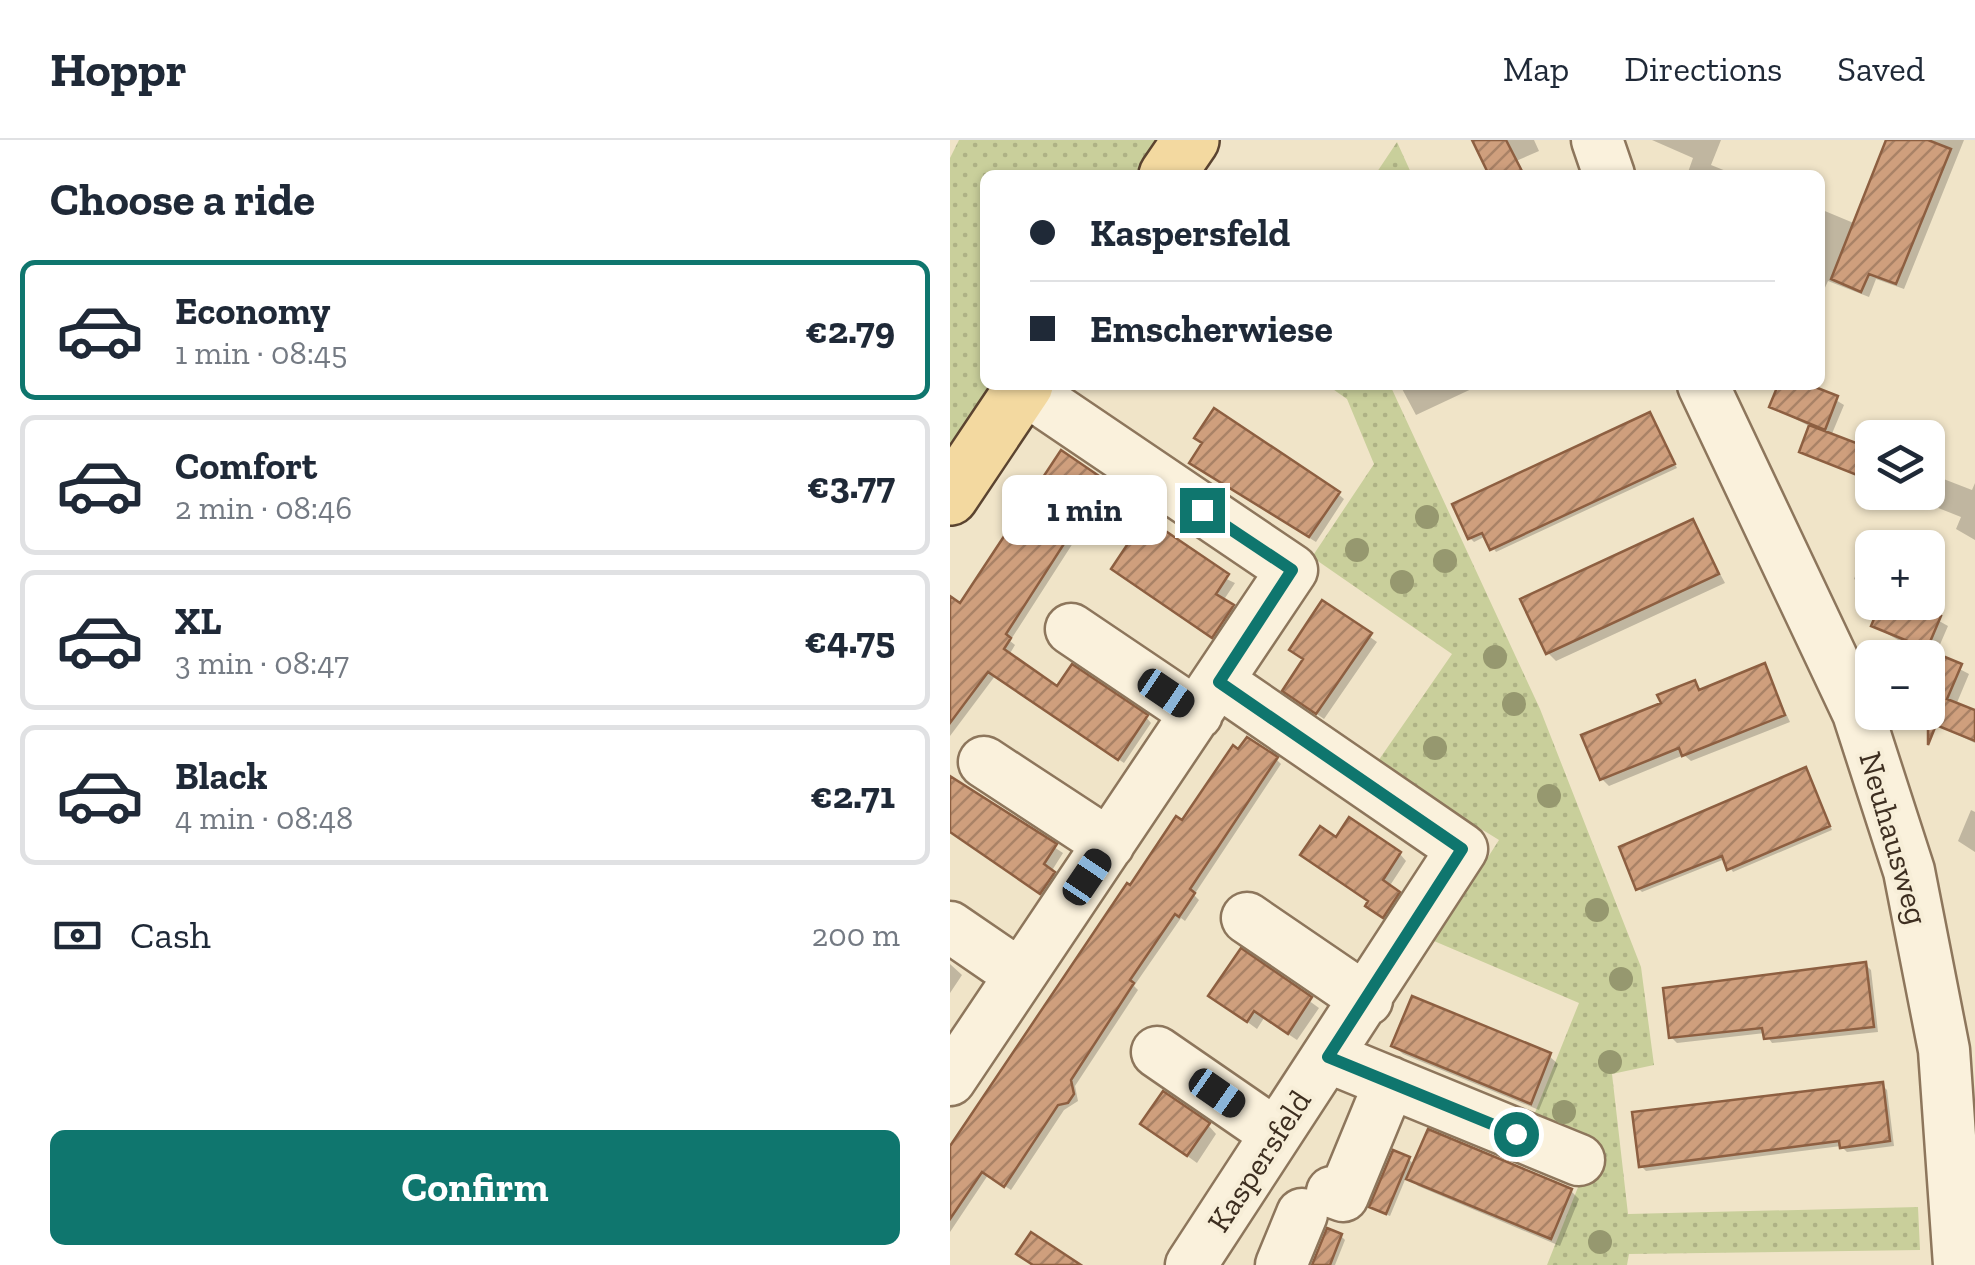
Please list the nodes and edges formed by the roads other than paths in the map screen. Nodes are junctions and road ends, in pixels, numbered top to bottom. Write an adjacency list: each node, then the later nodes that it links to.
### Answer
1 (1191, 140): 3 (main road)
2 (1596, 140): 4 (street)
3 (1170, 170)
4 (1607, 170)
5 (1021, 390): 8 (main road)
6 (1030, 390): 10 (street)
7 (1706, 390): 25 (street, Neuhausweg)
8 (950, 497)
9 (1071, 628): 10 (street)
10 (1208, 698): 12 (street); 16 (street, Kaspersfeld)
11 (984, 762): 12 (street)
12 (1109, 844): 15 (street)
13 (1247, 918): 16 (street)
14 (950, 927): 15 (street)
15 (1020, 976): 19 (street)
16 (1367, 1000): 18 (street, Kaspersfeld)
17 (1157, 1052): 21 (street)
18 (1328, 1057): 20 (street, Kaspersfeld); 21 (street, Kaspersfeld)
19 (950, 1080)
20 (1390, 1082): 22 (street, Kaspersfeld); 24 (street)
21 (1276, 1134): 23 (street, Kaspersfeld)
22 (1579, 1160)
23 (1190, 1265)
24 (1281, 1265)
25 (1960, 1265)

